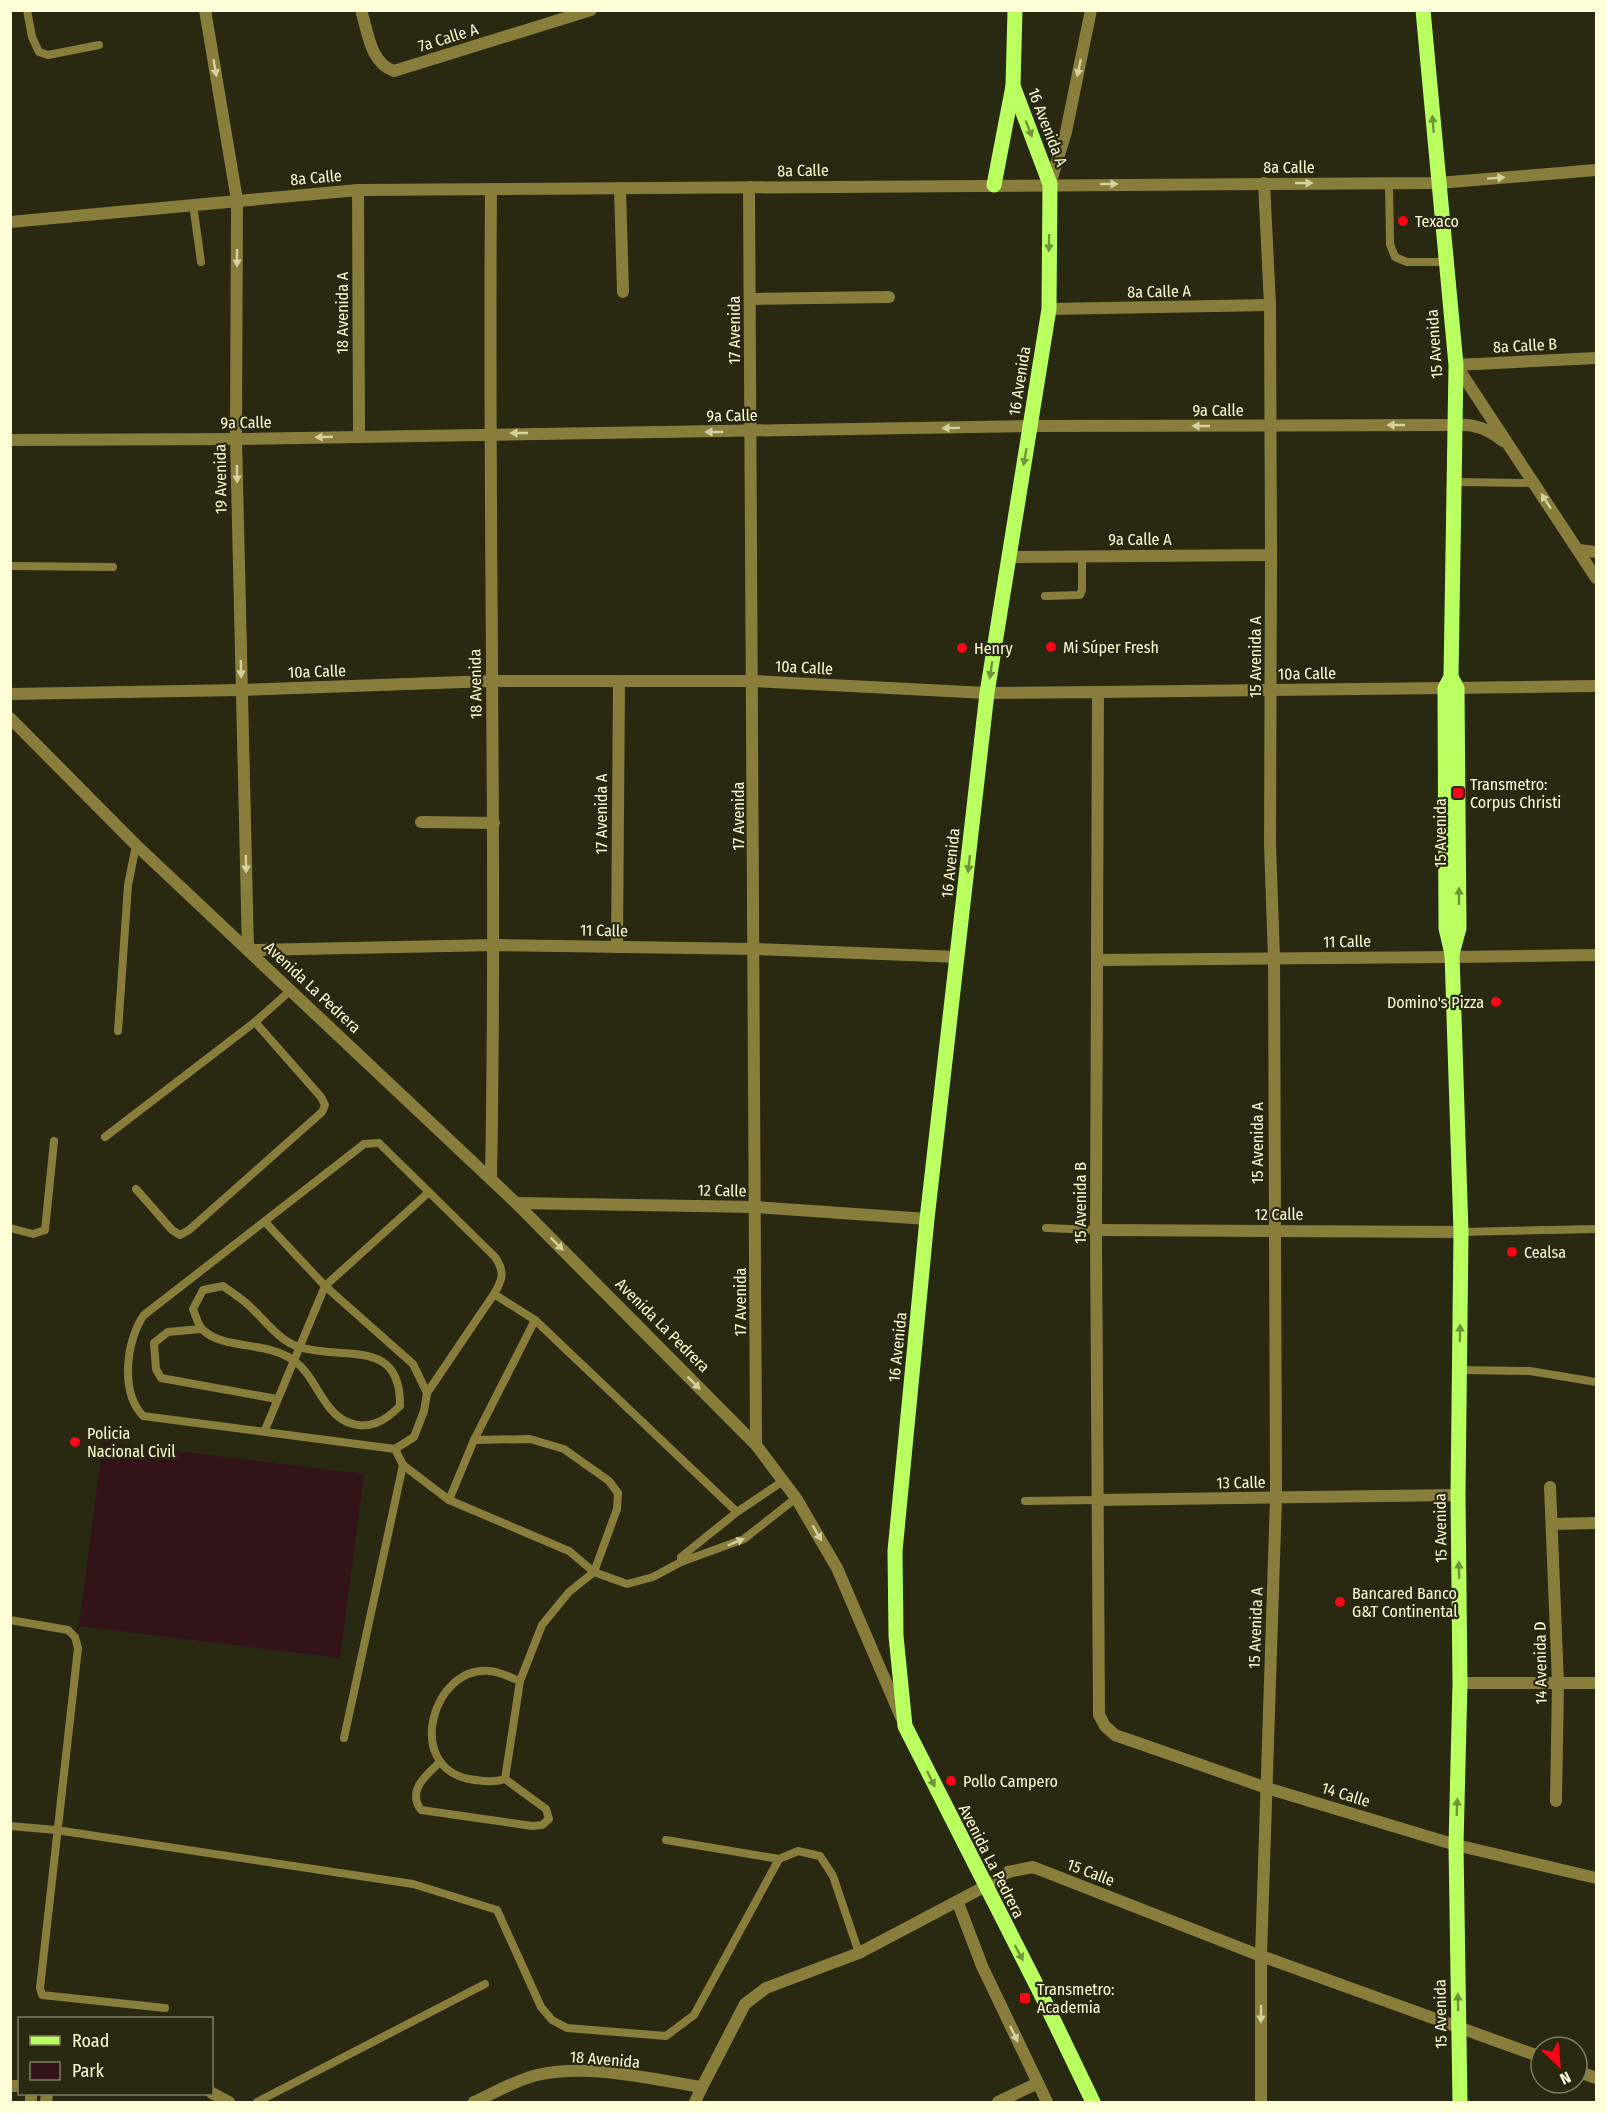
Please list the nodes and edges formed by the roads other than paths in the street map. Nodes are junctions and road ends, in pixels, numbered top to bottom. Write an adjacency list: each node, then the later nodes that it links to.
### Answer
1 (27, 10): 8 (lane)
2 (205, 10): 20 (street, 19 Avenida, one-way to 20)
3 (361, 10): 4 (street, 7a Calle A)
4 (591, 10)
5 (1015, 10): 9 (main road, 16 Avenida A)
6 (1090, 10): 14 (street, 16 Avenida, one-way to 14)
7 (1423, 10): 13 (main road, 15 Avenida, one-way to 7)
8 (99, 45)
9 (1013, 86): 14 (main road, 16 Avenida A, one-way to 14); 15 (main road)
10 (1596, 170): 13 (street, 8a Calle, one-way to 10)
11 (1264, 183): 12 (street, 8a Calle, one-way to 12); 14 (street, 8a Calle, one-way to 11); 28 (street, 15 Avenida A)
12 (1389, 183): 13 (street, 8a Calle); 24 (lane)
13 (1438, 183): 24 (main road, 15 Avenida)
14 (1050, 184): 15 (street, 8a Calle); 29 (main road, 16 Avenida, one-way to 29)
15 (994, 185): 16 (street, 8a Calle)
16 (749, 187): 17 (street, 8a Calle); 27 (street, 17 Avenida)
17 (620, 188): 18 (street, 8a Calle); 25 (street)
18 (491, 189): 19 (street, 8a Calle); 36 (street, 18 Avenida)
19 (358, 190): 20 (street, 8a Calle); 37 (street, 18 Avenida A)
20 (237, 200): 21 (street, 8a Calle); 38 (street, 19 Avenida, one-way to 38)
21 (193, 204): 22 (street, 8a Calle); 23 (lane)
22 (10, 222)
23 (201, 262)
24 (1445, 262): 31 (main road, 15 Avenida)
25 (623, 292)
26 (889, 297): 27 (street)
27 (751, 299): 35 (street, 17 Avenida)
28 (1270, 305): 29 (street, 8a Calle A); 34 (street, 15 Avenida A)
29 (1049, 309): 33 (main road, 16 Avenida)
30 (1596, 358): 31 (street, 8a Calle B)
31 (1456, 364): 32 (main road, 15 Avenida); 40 (street)
32 (1454, 425): 34 (street, 9a Calle, one-way to 34); 40 (street, 9a Calle); 41 (main road, 15 Avenida)
33 (1030, 426): 34 (street, 9a Calle, one-way to 33); 35 (street, 9a Calle, one-way to 35); 47 (main road, 16 Avenida, one-way to 47)
34 (1272, 426): 45 (street, 15 Avenida A)
35 (750, 431): 36 (street, 9a Calle, one-way to 36); 54 (street, 17 Avenida)
36 (489, 433): 37 (street, 9a Calle); 52 (street, 18 Avenida)
37 (359, 436): 38 (street, 9a Calle, one-way to 38)
38 (236, 439): 39 (street, 9a Calle); 57 (street, 19 Avenida, one-way to 57)
39 (10, 440)
40 (1511, 448): 42 (street)
41 (1455, 482): 42 (lane); 55 (main road, 15 Avenida)
42 (1534, 483): 43 (street, one-way to 42)
43 (1578, 550): 44 (street); 50 (street)
44 (1596, 552)
45 (1272, 555): 46 (street, 9a Calle A); 58 (street, 15 Avenida A)
46 (1082, 556): 47 (street, 9a Calle A); 51 (lane)
47 (1008, 557): 60 (main road, 16 Avenida, one-way to 60)
48 (10, 566): 49 (lane)
49 (113, 567)
50 (1596, 578)
51 (1045, 597)
52 (491, 681): 53 (street, 10a Calle); 57 (street, 10a Calle); 64 (street, 18 Avenida)
53 (619, 681): 54 (street, 10a Calle); 67 (street, 17 Avenida A)
54 (754, 681): 60 (street, 10a Calle); 68 (street, 17 Avenida)
55 (1451, 684): 56 (street, 10a Calle); 58 (street, 10a Calle); 70 (main road, 15 Avenida, one-way to 55)
56 (1596, 686)
57 (241, 690): 61 (street, 10a Calle); 69 (street, 19 Avenida, one-way to 69)
58 (1272, 690): 59 (street, 10a Calle); 73 (street, 15 Avenida A)
59 (1098, 692): 60 (street, 10a Calle); 74 (street, 15 Avenida B)
60 (987, 693): 72 (main road, 16 Avenida, one-way to 72)
61 (10, 694)
62 (10, 718): 65 (street, Avenida La Pedrera)
63 (421, 822): 64 (street)
64 (494, 823): 66 (street, 18 Avenida)
65 (136, 845): 69 (street, Avenida La Pedrera); 77 (lane)
66 (495, 945): 67 (street, 11 Calle); 69 (street, 11 Calle); 80 (street, 18 Avenida)
67 (617, 947): 68 (street, 11 Calle)
68 (755, 949): 72 (street, 11 Calle); 84 (street, 17 Avenida)
69 (248, 950): 75 (street, Avenida La Pedrera)
70 (1452, 955): 71 (street, 11 Calle); 73 (street, 11 Calle); 92 (main road, 15 Avenida)
71 (1596, 956)
72 (958, 957): 85 (main road, 16 Avenida)
73 (1274, 958): 74 (street, 11 Calle); 91 (street, 15 Avenida A)
74 (1098, 960): 90 (street, 15 Avenida B)
75 (291, 990): 76 (lane); 80 (street, Avenida La Pedrera)
76 (255, 1022): 78 (lane); 81 (lane)
77 (118, 1031)
78 (105, 1137)
79 (54, 1141): 87 (lane)
80 (491, 1179): 83 (street, Avenida La Pedrera)
81 (136, 1189)
82 (429, 1192): 86 (lane); 93 (lane); 94 (lane)
83 (516, 1203): 84 (street, 12 Calle); 105 (street, Avenida La Pedrera, one-way to 105)
84 (756, 1208): 85 (street, 12 Calle); 105 (street, 17 Avenida)
85 (927, 1219): 127 (main road, 16 Avenida)
86 (265, 1222): 93 (lane); 103 (lane)
87 (10, 1228)
88 (1046, 1228): 90 (lane)
89 (1596, 1229): 92 (lane)
90 (1096, 1230): 91 (street, 12 Calle); 114 (street, 15 Avenida B)
91 (1273, 1230): 92 (street, 12 Calle); 112 (street, 15 Avenida A)
92 (1461, 1232): 99 (main road, 15 Avenida, one-way to 92)
93 (325, 1286): 97 (lane); 101 (lane)
94 (494, 1294): 95 (lane); 101 (lane)
95 (535, 1320): 104 (lane); 116 (lane)
96 (201, 1329): 97 (lane); 98 (lane); 102 (lane)
97 (298, 1347): 98 (lane); 98 (lane)
98 (295, 1360): 102 (lane)
99 (1459, 1370): 100 (lane); 110 (main road, 15 Avenida)
100 (1596, 1382)
101 (427, 1393): 106 (lane)
102 (277, 1399): 103 (lane)
103 (265, 1431): 106 (lane)
104 (474, 1440): 113 (lane); 120 (lane)
105 (756, 1445): 108 (street, Avenida La Pedrera)
106 (395, 1449): 107 (lane)
107 (403, 1465): 113 (lane); 128 (lane)
108 (783, 1481): 111 (street, Avenida La Pedrera); 116 (lane)
109 (1550, 1487): 118 (street, 14 Avenida D)
110 (1458, 1495): 112 (street, 13 Calle); 123 (main road, 15 Avenida, one-way to 110)
111 (796, 1498): 119 (lane, one-way to 111); 127 (street, Avenida La Pedrera, one-way to 127)
112 (1276, 1498): 114 (street, 13 Calle); 131 (street, 15 Avenida A)
113 (449, 1500): 120 (lane)
114 (1098, 1500): 115 (lane, 13 Calle); 126 (street, 15 Avenida B)
115 (1025, 1501)
116 (737, 1512): 119 (lane)
117 (1595, 1523): 118 (street)
118 (1552, 1524): 124 (street, 14 Avenida D)
119 (681, 1562): 120 (lane)
120 (594, 1572): 122 (lane)
121 (10, 1620): 134 (lane)
122 (520, 1681): 129 (lane); 130 (lane)
123 (1460, 1683): 124 (street); 136 (main road, 15 Avenida, one-way to 123)
124 (1558, 1683): 125 (street); 132 (street, 14 Avenida D)
125 (1596, 1683)
126 (1099, 1715): 131 (street, 14 Calle)
127 (905, 1726): 139 (main road, Avenida La Pedrera, one-way to 139)
128 (344, 1738)
129 (439, 1763): 130 (lane); 130 (lane)
130 (505, 1779)
131 (1267, 1788): 136 (street, 14 Calle); 142 (street, 15 Avenida A)
132 (1556, 1802)
133 (10, 1826): 134 (lane)
134 (56, 1830): 137 (lane); 144 (lane)
135 (666, 1840): 137 (lane)
136 (1456, 1845): 138 (street, 14 Calle); 145 (main road, 15 Avenida, one-way to 136)
137 (779, 1859): 141 (lane)
138 (1596, 1878)
139 (984, 1887): 140 (street, 15 Calle); 142 (street, 15 Calle); 156 (main road, Avenida La Pedrera, one-way to 156)
140 (958, 1903): 141 (street, 15 Calle); 147 (street, one-way to 147)
141 (859, 1953): 148 (street, 15 Calle)
142 (1261, 1956): 145 (street, 15 Calle); 157 (street, 15 Avenida A, one-way to 157)
143 (485, 1984): 151 (lane)
144 (165, 2008)
145 (1459, 2025): 146 (street, 15 Calle); 158 (main road, 15 Avenida)
146 (1529, 2052)
147 (1038, 2083): 154 (street); 155 (street)
148 (702, 2087): 152 (street, 18 Avenida); 153 (street, 15 Calle)
149 (213, 2094): 150 (street)
150 (229, 2103)
151 (257, 2103)
152 (474, 2103)
153 (695, 2103)
154 (998, 2103)
155 (1047, 2103)
156 (1093, 2103)
157 (1261, 2103)
158 (1460, 2103)

